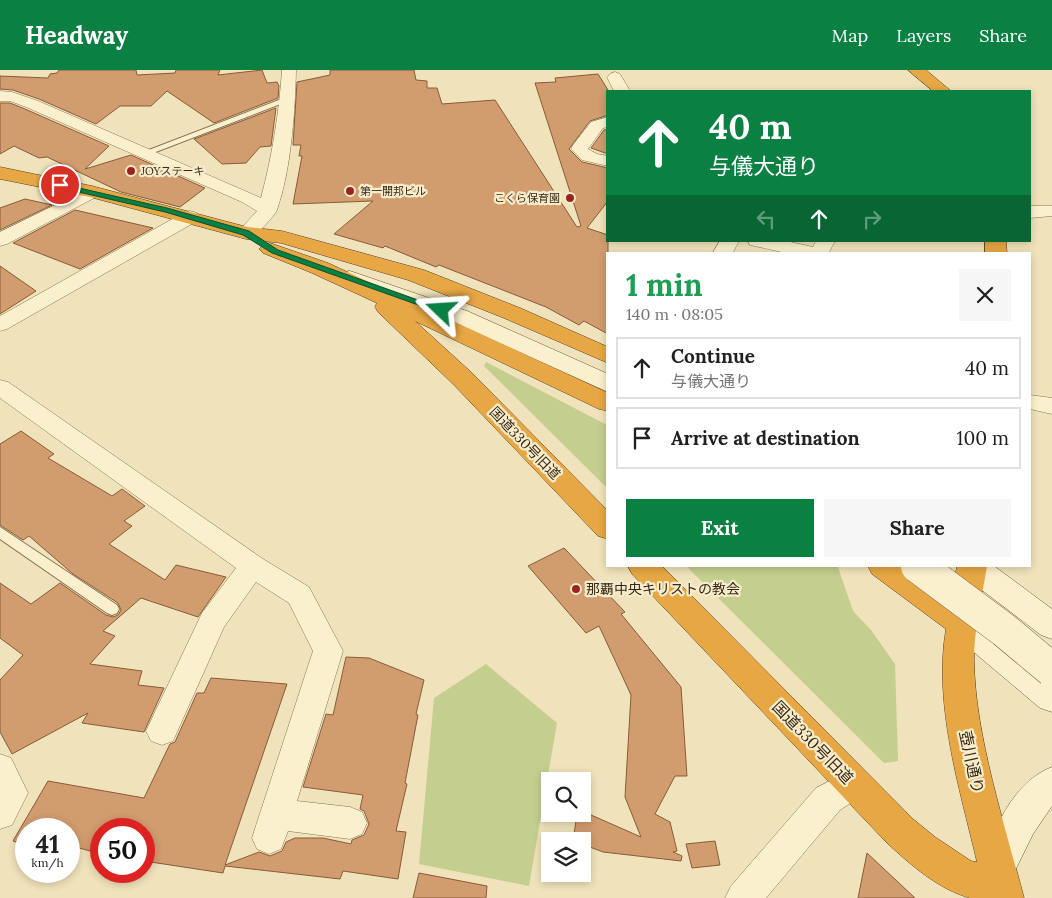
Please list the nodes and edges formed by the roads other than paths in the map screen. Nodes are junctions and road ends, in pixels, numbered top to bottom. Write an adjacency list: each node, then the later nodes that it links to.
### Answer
1 (289, 70): 7 (street)
2 (916, 70): 5 (highway)
3 (615, 77): 4 (street)
4 (622, 90)
5 (942, 90)
6 (0, 96): 9 (street)
7 (288, 100): 9 (lane); 13 (street)
8 (606, 123): 10 (street)
9 (145, 153): 13 (street)
10 (606, 161)
11 (0, 173): 12 (highway)
12 (92, 192): 16 (highway); 18 (street)
13 (268, 210): 17 (street)
14 (1052, 211): 15 (street)
15 (1031, 212)
16 (190, 217): 17 (highway); 26 (street)
17 (246, 233): 21 (highway); 24 (highway)
18 (0, 240)
19 (762, 242): 22 (street)
20 (826, 242): 23 (street)
21 (339, 252): 28 (highway); 29 (main road)
22 (810, 252)
23 (817, 252)
24 (320, 268): 25 (highway); 31 (main road)
25 (369, 291): 27 (highway); 30 (highway, 国道330号旧道)
26 (0, 325)
27 (493, 348): 30 (highway); 33 (highway)
28 (606, 355)
29 (606, 374)
30 (463, 380): 36 (highway, 国道330号旧道)
31 (606, 383)
32 (0, 388): 38 (street)
33 (606, 402)
34 (1031, 402): 35 (street)
35 (1052, 406)
36 (606, 527)
37 (0, 532): 45 (lane)
38 (253, 566): 51 (street); 56 (street)
39 (644, 567): 54 (highway, 国道330号旧道)
40 (884, 567): 46 (highway)
41 (919, 567): 49 (main road, bridge)
42 (941, 567): 48 (main road)
43 (972, 567): 46 (highway, 壺川通り)
44 (973, 567): 47 (main road)
45 (112, 609)
46 (961, 623): 50 (main road); 57 (highway, 壺川通り)
47 (1052, 626)
48 (1052, 652)
49 (1052, 670)
50 (1052, 698)
51 (162, 731)
52 (0, 768): 55 (street)
53 (1052, 783): 57 (main road)
54 (853, 784): 57 (highway, 国道330号旧道); 58 (street)
55 (0, 814)
56 (350, 823)
57 (1001, 885)
58 (743, 898)

